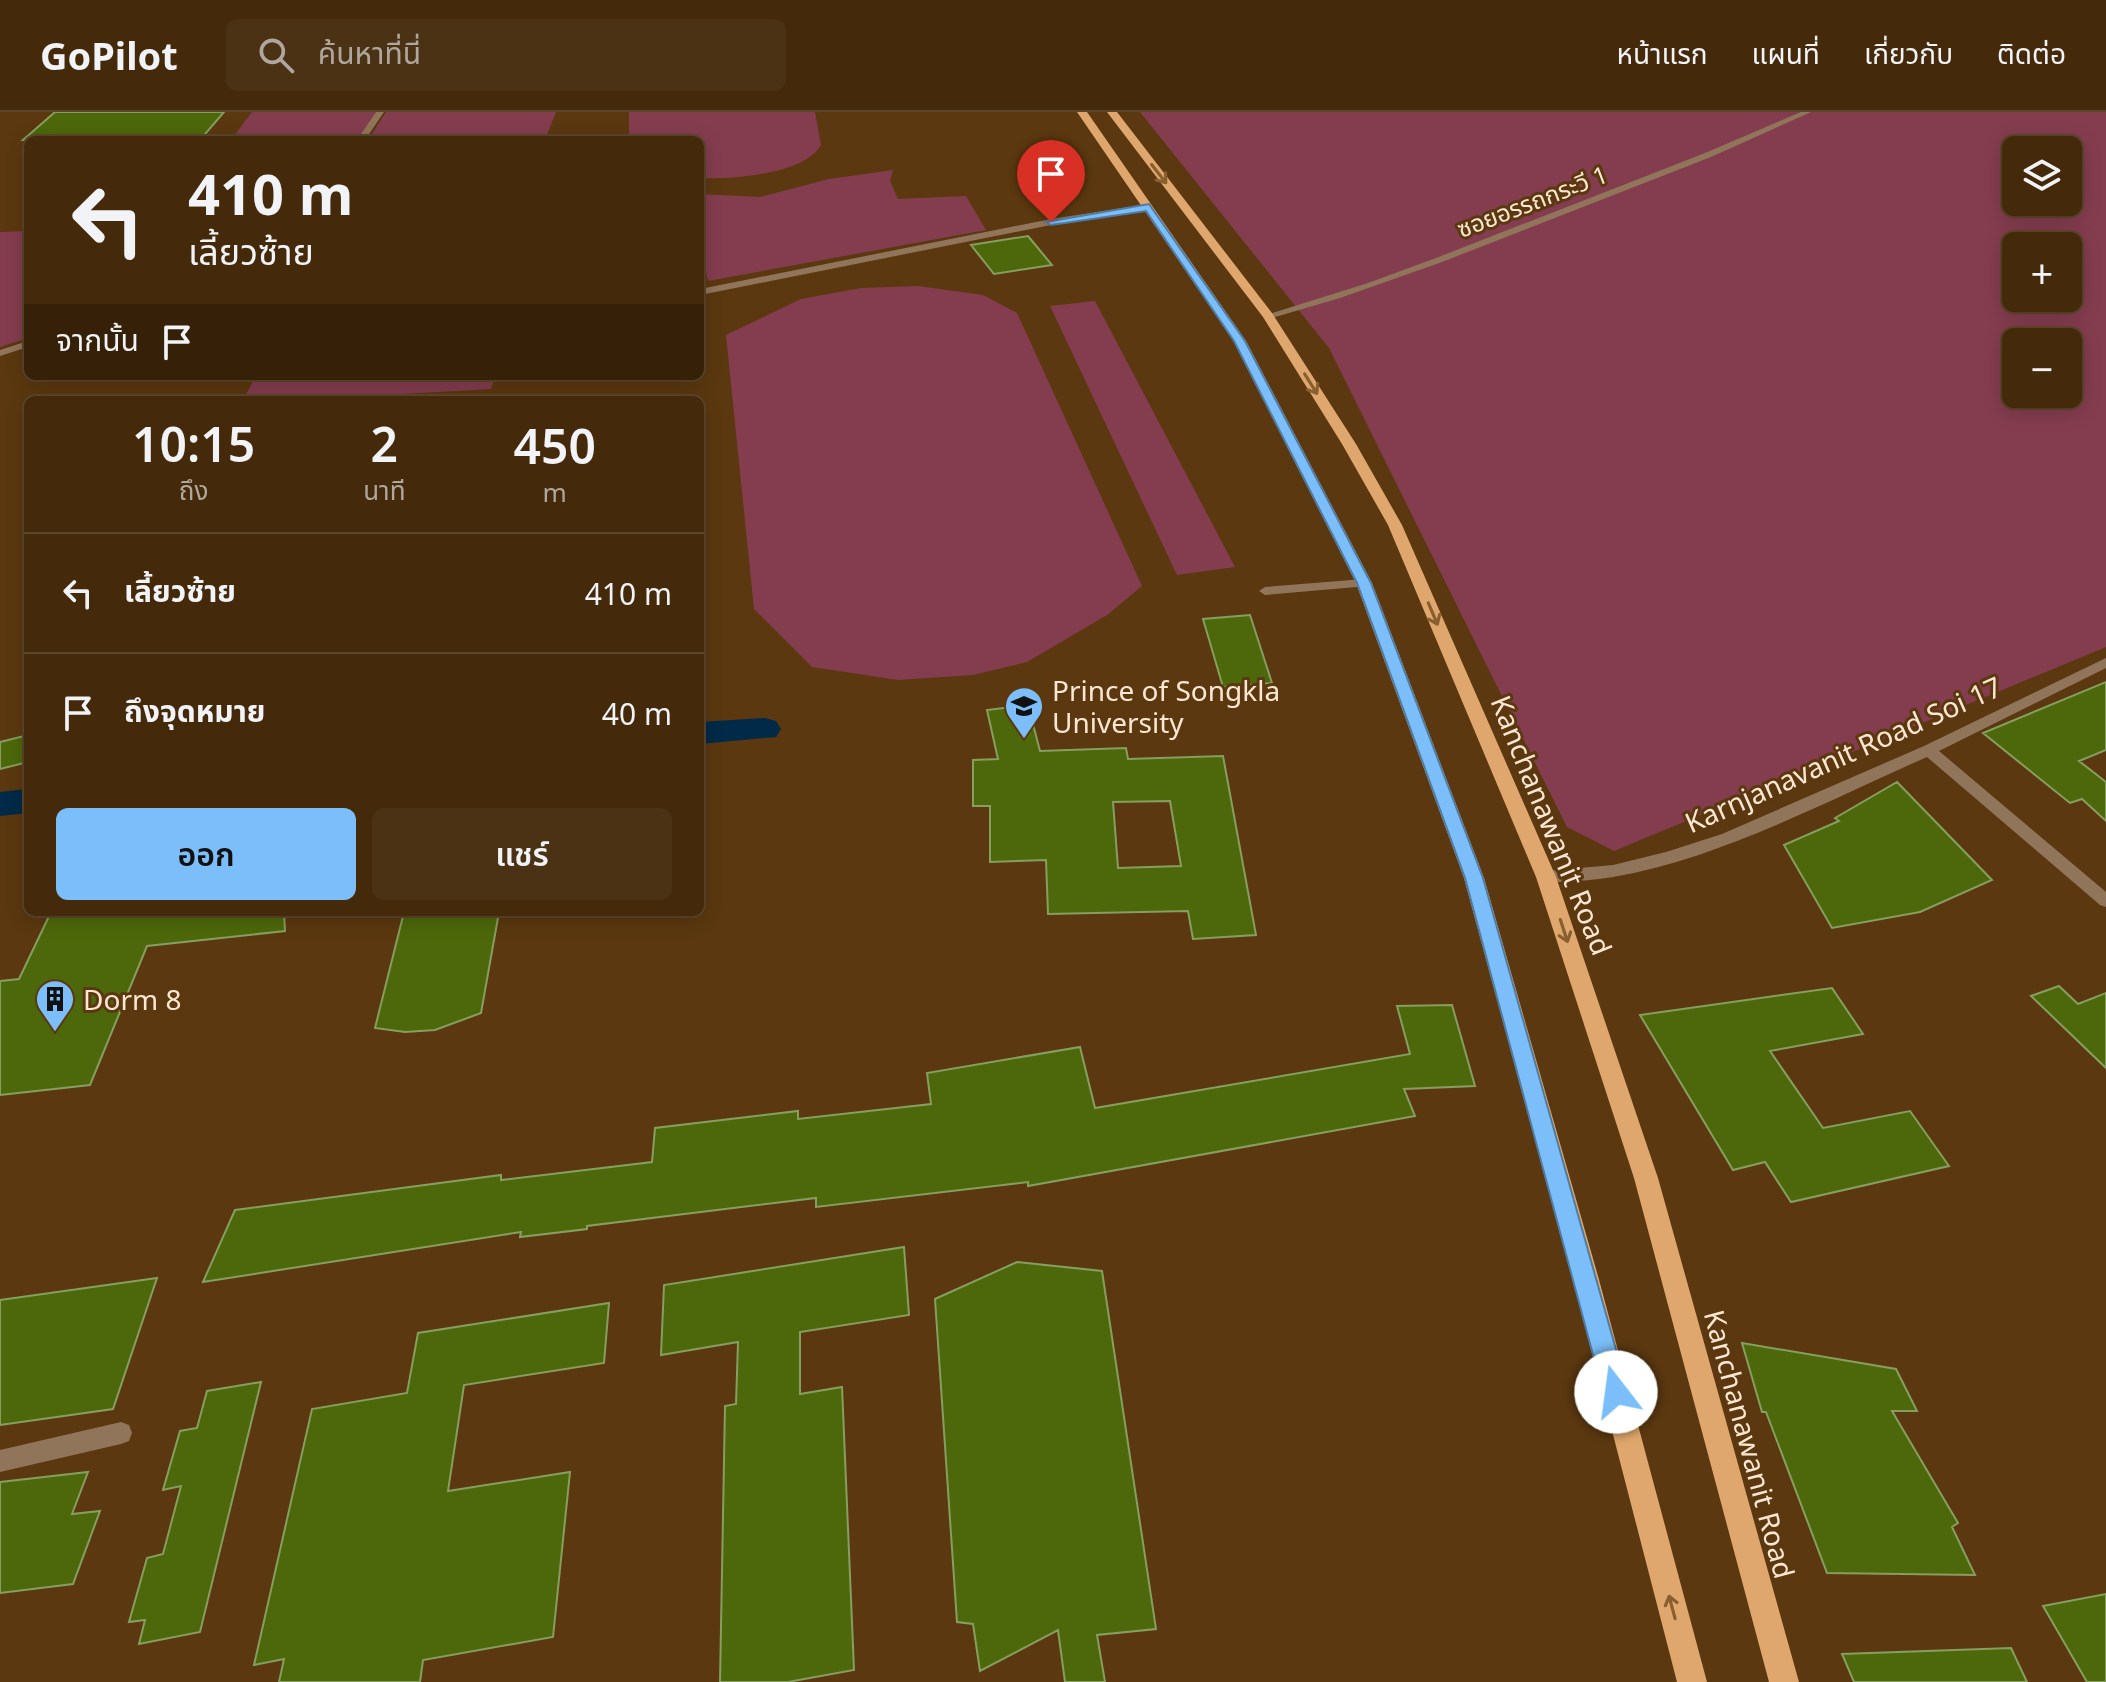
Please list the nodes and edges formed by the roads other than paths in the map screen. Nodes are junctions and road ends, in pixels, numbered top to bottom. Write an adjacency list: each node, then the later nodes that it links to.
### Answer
1 (380, 112): 5 (street)
2 (1082, 112): 6 (main road, Kanchanawanit Road)
3 (1112, 112): 6 (main road, Kanchanawanit Road, one-way to 6)
4 (1807, 112): 8 (street, ซอยอรรถกระวี 1)
5 (364, 136)
6 (1165, 205): 7 (street); 8 (main road, Kanchanawanit Road); 11 (main road, Kanchanawanit Road)
7 (704, 291)
8 (1268, 316): 15 (main road, Kanchanawanit Road, one-way to 15)
9 (24, 345): 10 (street)
10 (0, 353)
11 (1364, 583): 12 (street); 19 (main road, Kanchanawanit Road, one-way to 11)
12 (1265, 591)
13 (2106, 662): 14 (street, Karnjanavanit Road Soi 17)
14 (1929, 750): 15 (street, Karnjanavanit Road Soi 17); 16 (street)
15 (1546, 877): 20 (main road, Kanchanawanit Road, one-way to 20)
16 (2106, 901)
17 (121, 1433): 18 (street)
18 (0, 1461)
19 (1692, 1682)
20 (1784, 1682)

